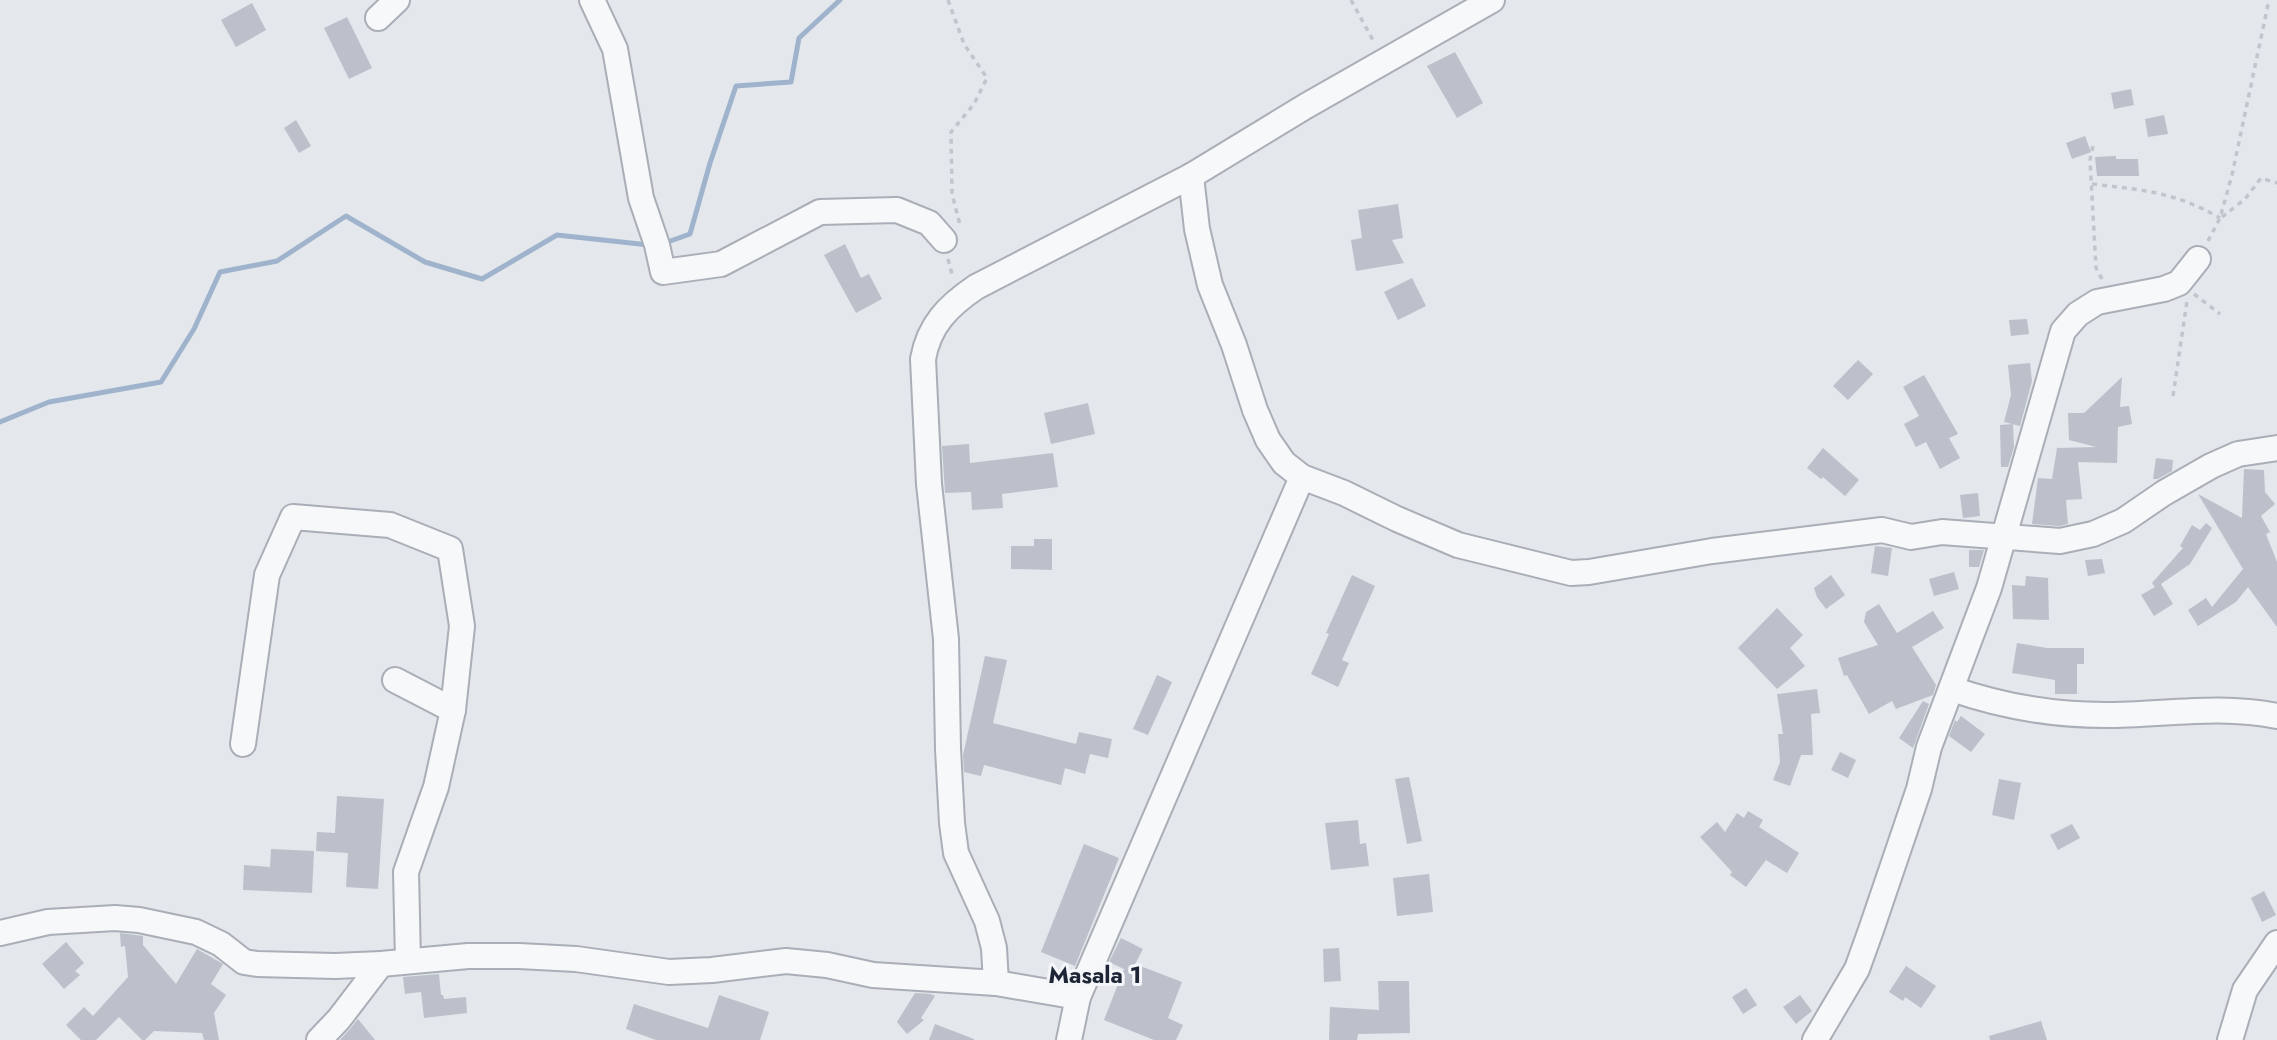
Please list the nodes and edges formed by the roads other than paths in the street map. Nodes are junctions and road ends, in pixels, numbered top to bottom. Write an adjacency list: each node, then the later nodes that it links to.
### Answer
1 (397, 0): 4 (street)
2 (592, 0): 6 (street)
3 (1492, 0): 5 (street)
4 (378, 18)
5 (1191, 176): 9 (street); 20 (street)
6 (944, 240)
7 (2198, 259): 10 (street)
8 (2277, 448): 10 (street)
9 (1302, 477): 10 (street); 21 (street)
10 (2003, 538): 12 (street)
11 (395, 680): 13 (street)
12 (1952, 688): 14 (street); 24 (street)
13 (453, 710): 15 (street); 18 (street)
14 (2277, 716)
15 (243, 744)
16 (0, 933): 19 (street)
17 (2277, 943): 25 (street)
18 (408, 961): 19 (street); 20 (street)
19 (382, 964): 22 (street)
20 (996, 983): 21 (street)
21 (1078, 997): 23 (street)
22 (319, 1040)
23 (1069, 1040)
24 (1815, 1040)
25 (2231, 1040)

